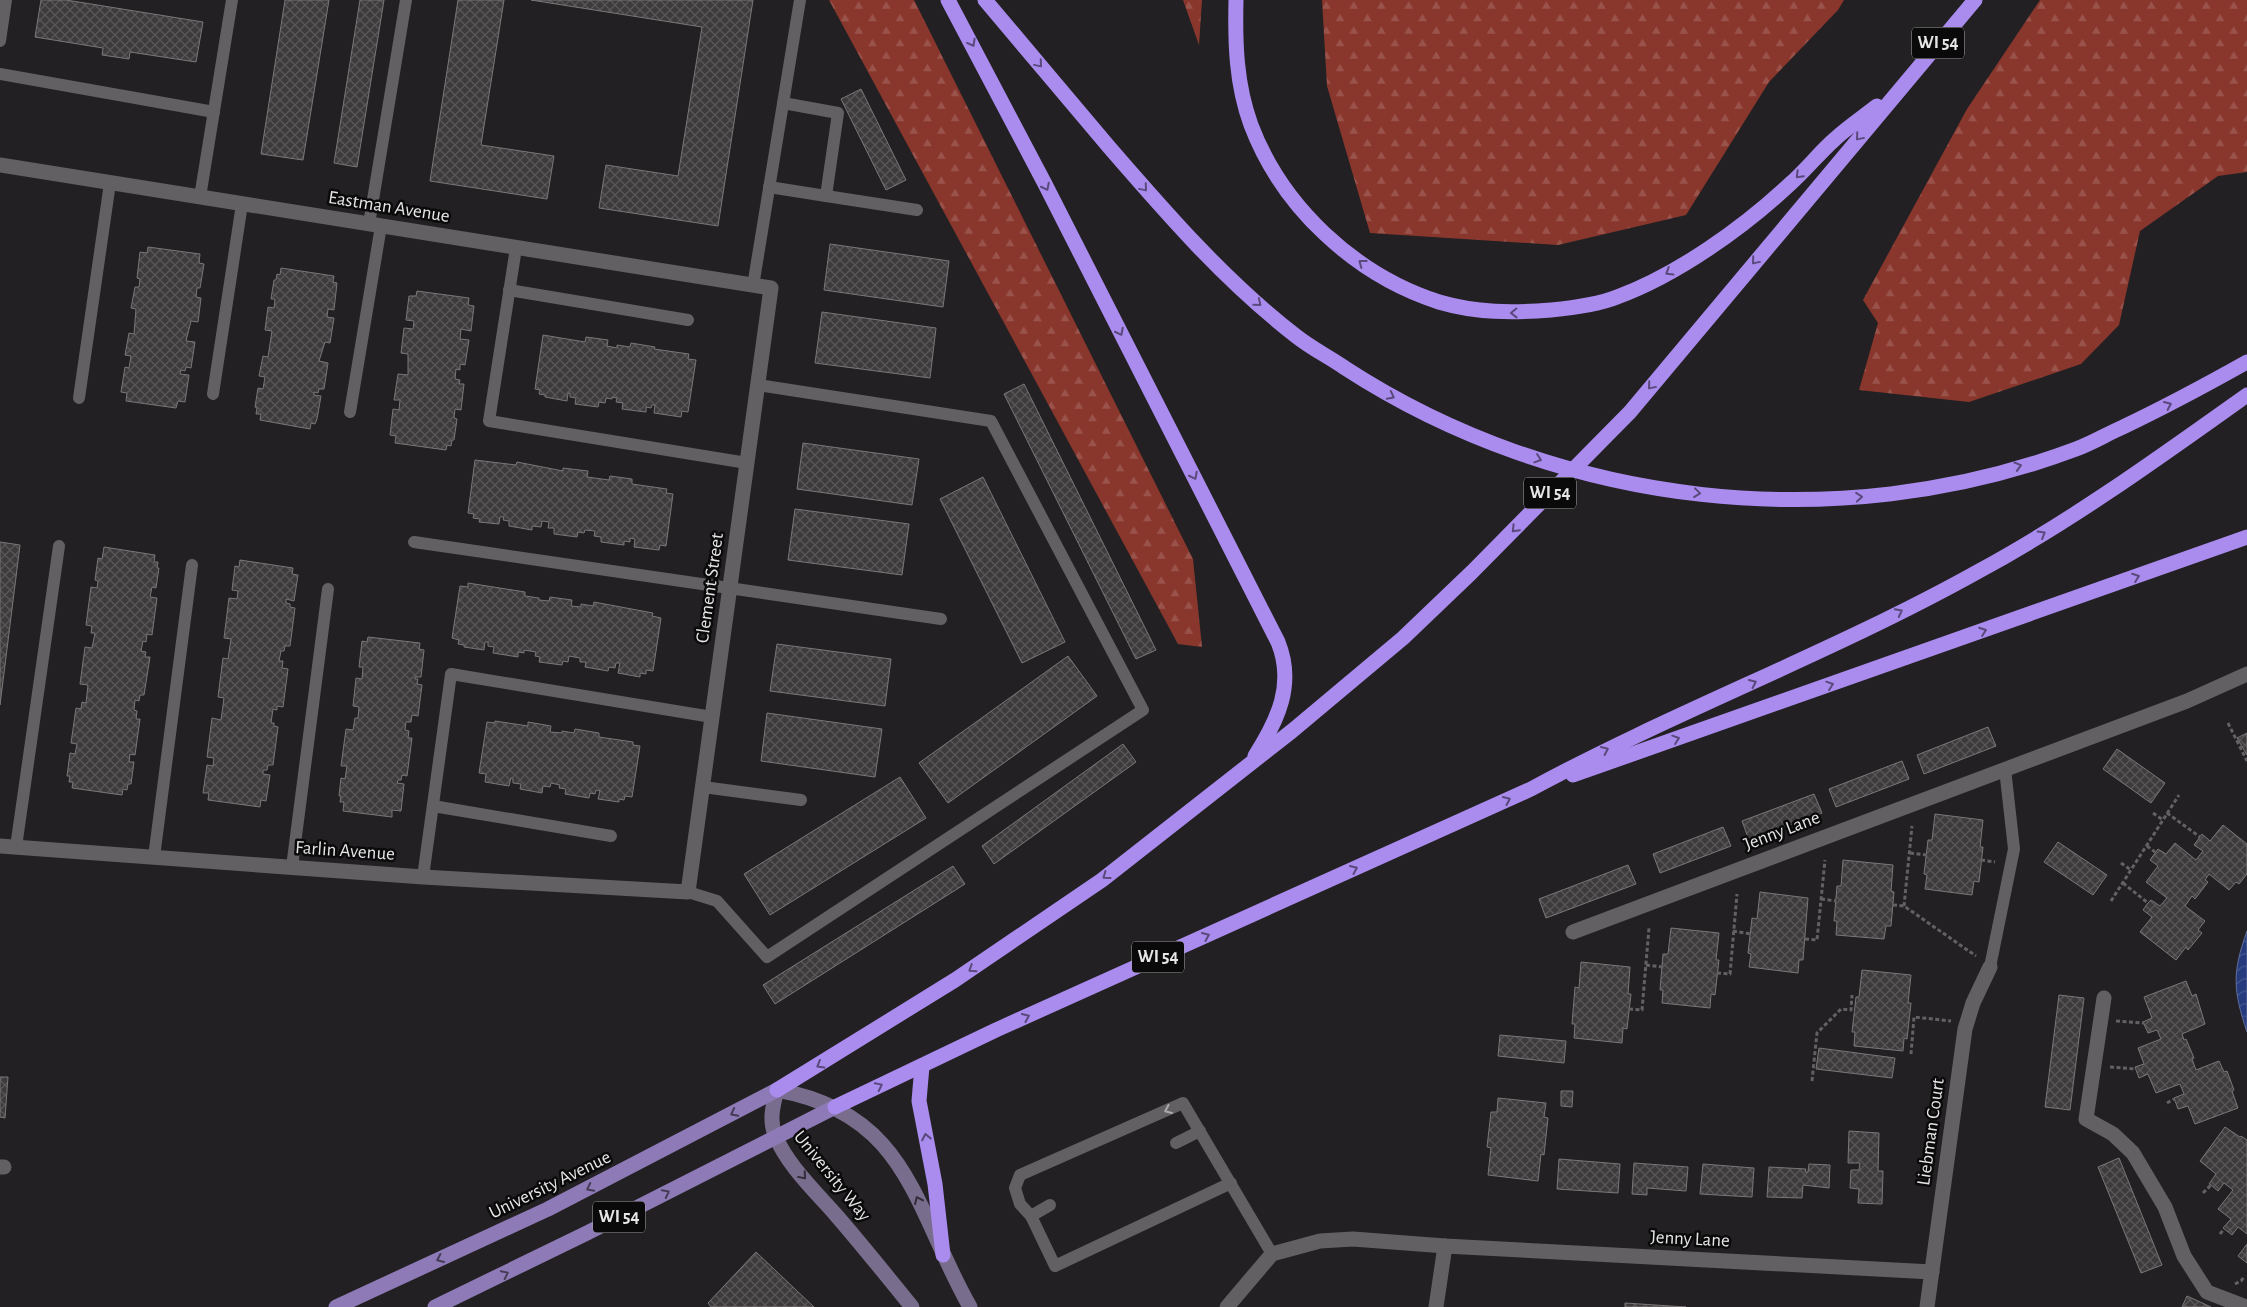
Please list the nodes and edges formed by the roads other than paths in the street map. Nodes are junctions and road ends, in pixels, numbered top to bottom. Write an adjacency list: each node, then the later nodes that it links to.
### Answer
1 (6, 0): 10 (lane)
2 (232, 0): 14 (lane)
3 (406, 0): 22 (lane)
4 (800, 0): 13 (lane)
5 (948, 0): 44 (highway, one-way to 44)
6 (984, 0): 28 (highway, one-way to 28)
7 (1236, 0): 12 (highway, one-way to 7)
8 (1981, 0): 9 (highway)
9 (1971, 5): 12 (highway, WI 54)
10 (0, 41)
11 (0, 74): 14 (lane)
12 (1902, 86): 44 (highway, WI 54, one-way to 44)
13 (783, 103): 17 (lane); 18 (lane)
14 (214, 112): 19 (lane)
15 (0, 165): 16 (street, Eastman Avenue)
16 (110, 183): 19 (street, Eastman Avenue); 32 (lane)
17 (769, 187): 18 (lane); 24 (lane)
18 (826, 196): 21 (lane)
19 (200, 197): 20 (street, Eastman Avenue)
20 (242, 204): 22 (street, Eastman Avenue); 30 (lane)
21 (917, 210)
22 (375, 225): 23 (street, Eastman Avenue); 33 (lane)
23 (516, 248): 24 (street, Eastman Avenue); 26 (lane)
24 (753, 286): 25 (street, Eastman Avenue)
25 (771, 288): 29 (street, Clement Street)
26 (509, 290): 27 (lane); 34 (lane)
27 (688, 320)
28 (2247, 362)
29 (758, 385): 34 (street, Clement Street); 56 (lane)
30 (212, 394)
31 (2247, 395): 47 (highway, WI 54, one-way to 31)
32 (79, 398)
33 (350, 412)
34 (747, 463): 39 (street, Clement Street)
35 (2247, 537): 47 (highway, one-way to 35)
36 (414, 542): 39 (lane)
37 (59, 546): 52 (lane)
38 (192, 565): 53 (lane)
39 (730, 588): 41 (lane); 43 (street, Clement Street)
40 (328, 589): 54 (lane)
41 (941, 619)
42 (2247, 674): 45 (street, Jenny Lane)
43 (712, 717): 46 (street, Clement Street); 49 (lane)
44 (1247, 767): 61 (highway, WI 54, one-way to 61)
45 (2005, 768): 57 (street, Jenny Lane); 58 (lane)
46 (703, 787): 48 (lane); 56 (street, Clement Street)
47 (1531, 789): 60 (highway, WI 54, one-way to 47)
48 (801, 800)
49 (433, 806): 50 (lane); 55 (lane)
50 (610, 836)
51 (0, 846): 52 (street, Farlin Avenue)
52 (16, 847): 53 (street, Farlin Avenue)
53 (154, 857): 54 (street, Farlin Avenue)
54 (292, 867): 55 (street, Farlin Avenue)
55 (423, 876): 56 (street, Farlin Avenue)
56 (688, 892)
57 (1574, 932)
58 (1990, 967): 72 (street, Liebman Court)
59 (2104, 998): 80 (street)
60 (922, 1066): 62 (highway, WI 54, one-way to 60); 70 (highway, one-way to 60)
61 (777, 1090): 62 (main road, University Way); 64 (main road, University Way); 73 (main road, University Avenue / WI 54, one-way to 73)
62 (835, 1107): 64 (main road, WI 54); 70 (main road, University Way, one-way to 62)
63 (1200, 1131): 65 (lane); 66 (lane); 68 (lane, one-way to 68)
64 (775, 1136): 74 (main road, WI 54, one-way to 64); 75 (main road, University Way, one-way to 75)
65 (1176, 1143)
66 (1231, 1183): 68 (lane); 71 (lane)
67 (1050, 1205): 68 (lane)
68 (1031, 1216)
69 (1445, 1246): 71 (street, Jenny Lane); 72 (street, Jenny Lane); 78 (street)
70 (943, 1254): 76 (main road, University Way)
71 (1272, 1254): 77 (street)
72 (1932, 1272): 79 (street, Liebman Court)
73 (336, 1307)
74 (435, 1307)
75 (912, 1307)
76 (970, 1307)
77 (1227, 1307)
78 (1436, 1307)
79 (1928, 1307)
80 (2246, 1307)

